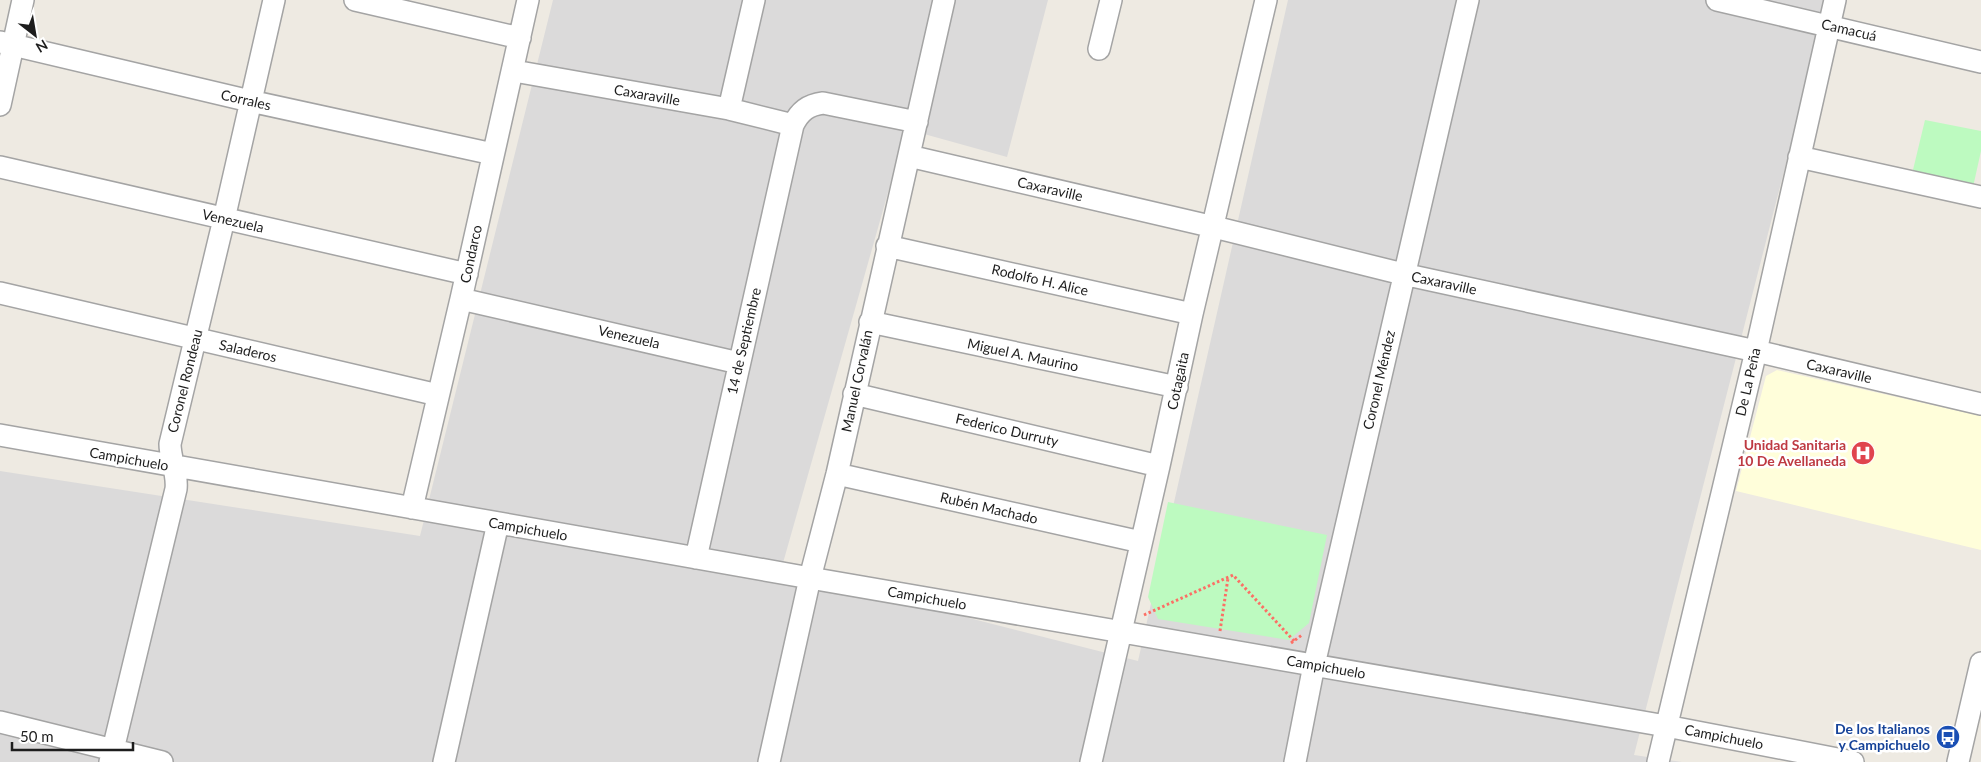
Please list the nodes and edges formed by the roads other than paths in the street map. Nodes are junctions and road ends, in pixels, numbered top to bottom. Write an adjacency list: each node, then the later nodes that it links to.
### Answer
1 (23, 0): 14 (street)
2 (274, 0): 18 (street, Coronel Rondeau)
3 (355, 0): 13 (street)
4 (528, 0): 13 (street, Condarco)
5 (754, 0): 20 (street)
6 (944, 0): 21 (street, Manuel Corvalán)
7 (1111, 0): 15 (street)
8 (1266, 0): 29 (street, Cotagaita)
9 (1468, 0): 32 (street, Coronel Méndez)
10 (1717, 0): 12 (street, Camacuá)
11 (1835, 0): 12 (street, De La Peña)
12 (1829, 26): 16 (street, Camacuá); 25 (street, De La Peña)
13 (520, 38): 17 (street, Condarco)
14 (7, 44): 18 (street, Corrales); 19 (street)
15 (1099, 49)
16 (1981, 62)
17 (514, 71): 20 (street, Caxaraville); 23 (street, Condarco)
18 (250, 101): 23 (street, Corrales); 28 (street, Coronel Rondeau)
19 (0, 105)
20 (729, 109): 22 (street, Caxaraville)
21 (916, 122): 22 (street); 24 (street, Manuel Corvalán)
22 (793, 125): 39 (street, 14 de Septiembre)
23 (493, 154): 31 (street, Condarco)
24 (909, 156): 29 (street, Caxaraville); 30 (street, Manuel Corvalán)
25 (1800, 157): 27 (street); 38 (street, De La Peña)
26 (0, 167): 28 (street, Venezuela)
27 (1981, 197)
28 (224, 219): 31 (street, Venezuela); 37 (street, Coronel Rondeau)
29 (1214, 226): 32 (street, Caxaraville); 35 (street, Cotagaita)
30 (887, 246): 35 (street, Rodolfo H. Alice); 36 (street, Manuel Corvalán)
31 (467, 274): 34 (street, Condarco)
32 (1403, 274): 38 (street, Caxaraville); 54 (street, Coronel Méndez)
33 (0, 293): 37 (street, Saladeros)
34 (461, 299): 39 (street, Venezuela); 42 (street, Condarco)
35 (1192, 314): 40 (street, Cotagaita)
36 (870, 322): 40 (street, Miguel A. Maurino); 41 (street, Manuel Corvalán)
37 (196, 337): 42 (street, Saladeros); 46 (street, Coronel Rondeau)
38 (1756, 351): 43 (street, Caxaraville); 57 (street, De La Peña)
39 (739, 363): 51 (street, 14 de Septiembre)
40 (1177, 387): 45 (street, Cotagaita)
41 (854, 394): 45 (street, Federico Durruty); 47 (street, Manuel Corvalán)
42 (438, 395): 48 (street, Condarco)
43 (1981, 404)
44 (0, 435): 46 (street, Campichuelo)
45 (1159, 466): 50 (street, Cotagaita)
46 (173, 467): 48 (street, Campichuelo); 58 (street, Coronel Rondeau)
47 (837, 474): 50 (street, Rubén Machado); 52 (street, Manuel Corvalán)
48 (412, 508): 49 (street, Campichuelo)
49 (498, 524): 51 (street, Campichuelo); 60 (street)
50 (1141, 542): 53 (street, Cotagaita)
51 (696, 558): 52 (street, Campichuelo)
52 (810, 578): 53 (street, Campichuelo); 61 (street, Manuel Corvalán)
53 (1122, 632): 54 (street, Campichuelo); 62 (street, Cotagaita)
54 (1307, 663): 57 (street, Campichuelo); 63 (street, Coronel Méndez)
55 (1981, 663): 66 (street)
56 (0, 722): 58 (street)
57 (1666, 726): 64 (street, De La Peña); 65 (street, Campichuelo)
58 (111, 756): 59 (street)
59 (162, 762)
60 (444, 762)
61 (769, 762)
62 (1091, 762)
63 (1295, 762)
64 (1658, 762)
65 (1853, 762)
66 (1958, 762)

